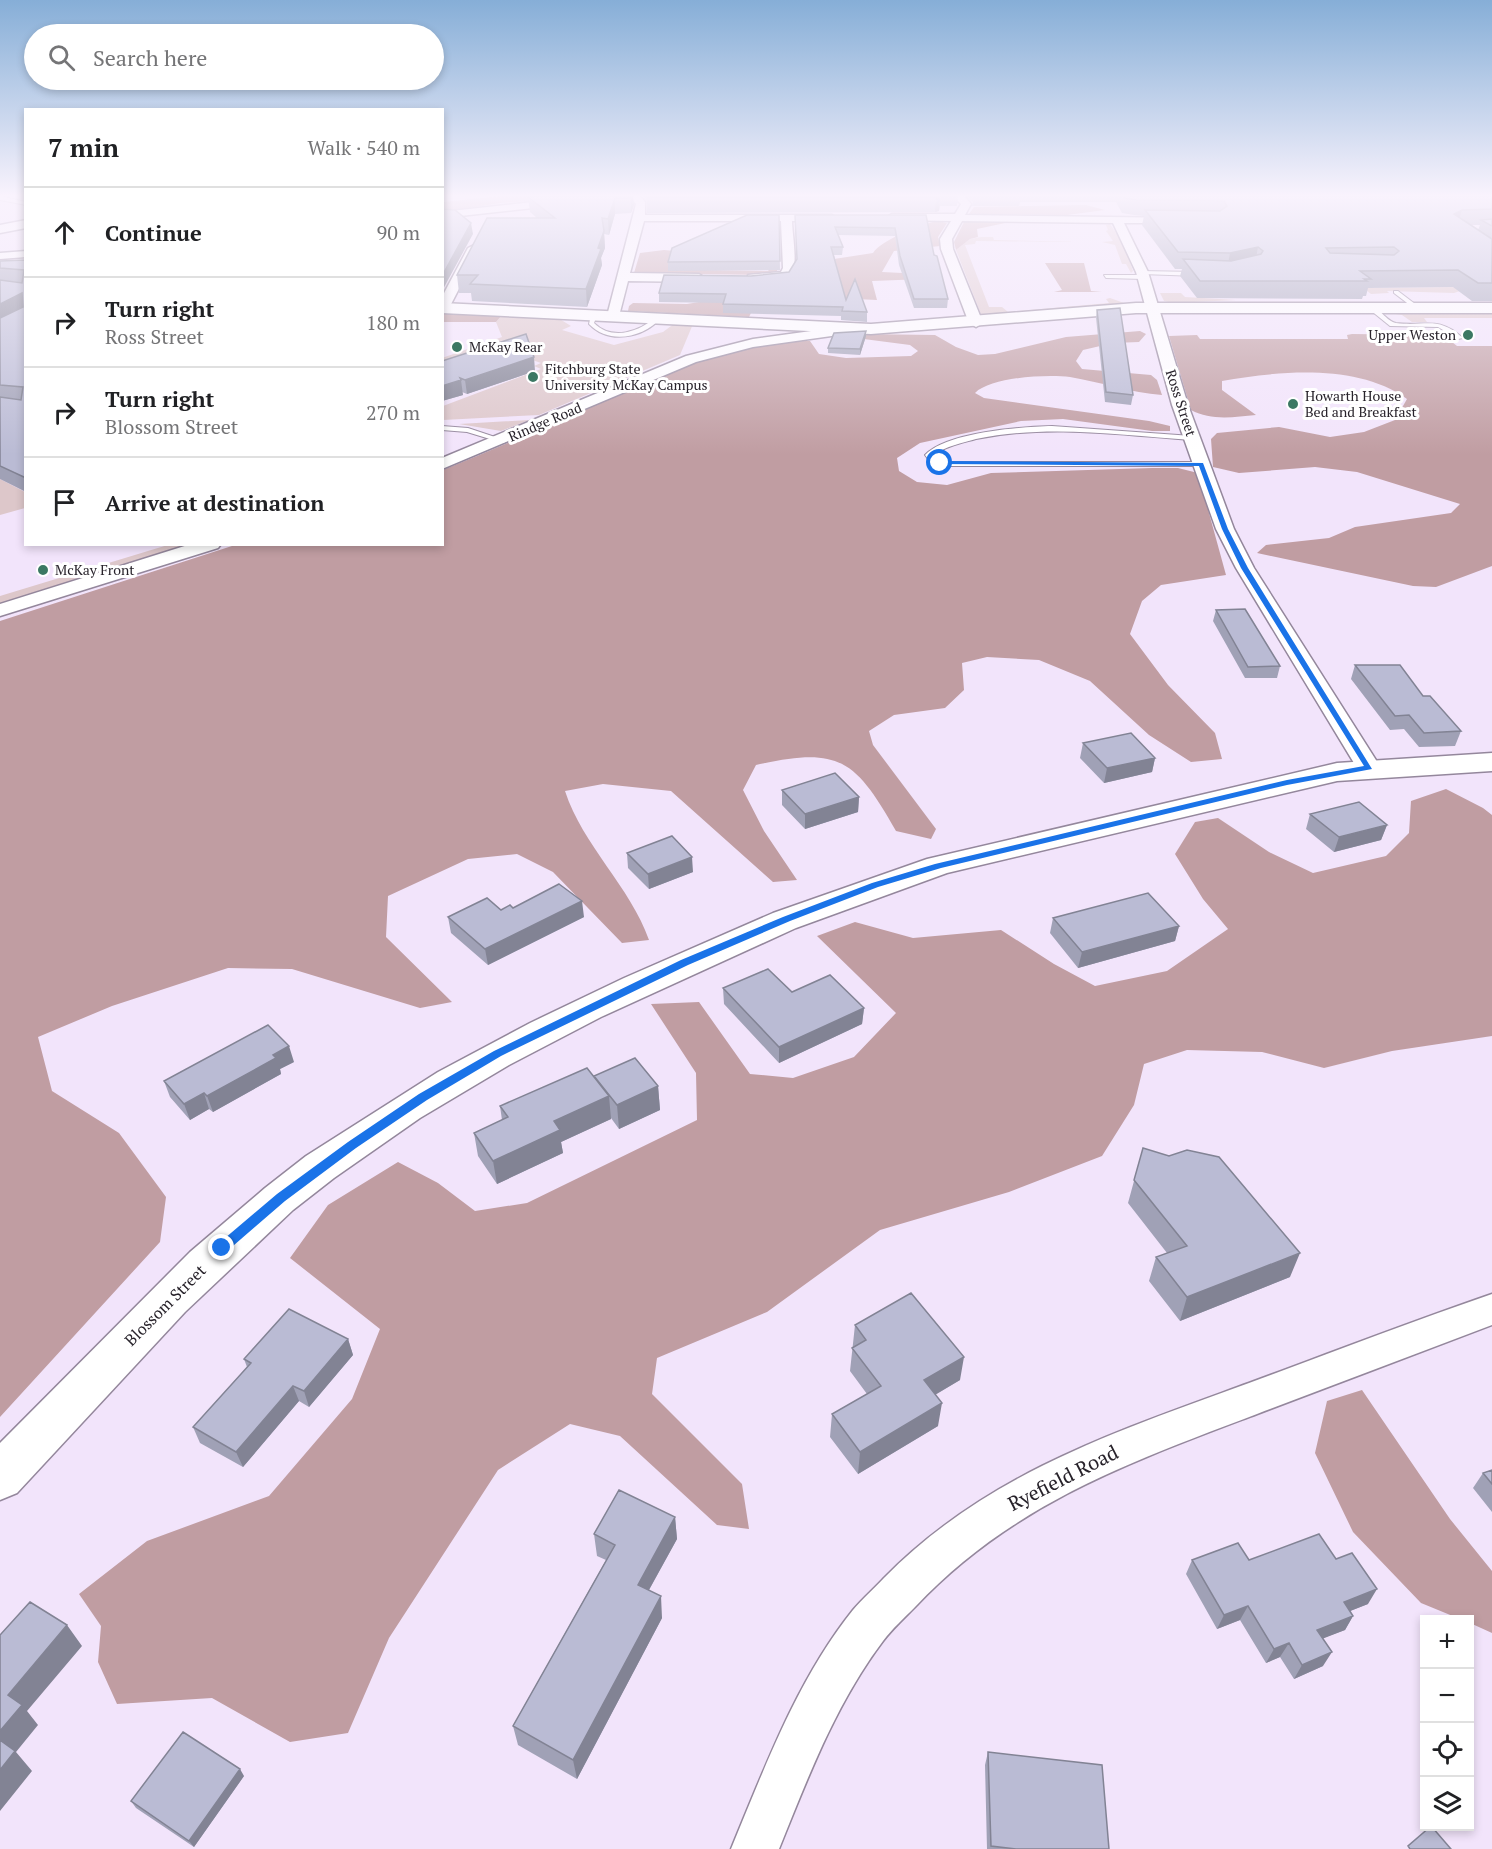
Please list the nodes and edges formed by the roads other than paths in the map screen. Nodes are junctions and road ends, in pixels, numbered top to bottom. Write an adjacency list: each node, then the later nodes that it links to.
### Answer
1 (456, 282): 6 (street)
2 (623, 282): 13 (street)
3 (960, 282): 15 (street)
4 (1145, 282): 8 (street, Ross Street)
5 (1396, 292): 10 (lane)
6 (444, 306)
7 (444, 308): 12 (street)
8 (1152, 308): 9 (street); 15 (street); 19 (street, Ross Street)
9 (1371, 308): 10 (street); 17 (lane)
10 (1417, 308): 11 (street)
11 (1492, 308)
12 (594, 315): 13 (street); 14 (lane)
13 (613, 316): 14 (street)
14 (658, 318): 16 (street)
15 (976, 323): 16 (street)
16 (855, 329): 20 (street, Rindge Road)
17 (1460, 338)
18 (444, 428): 20 (lane)
19 (1192, 438): 22 (street, Ross Street); 22 (lane)
20 (503, 441): 21 (street, Rindge Road)
21 (444, 464)
22 (1201, 464): 26 (street, Ross Street)
23 (206, 546): 24 (street)
24 (0, 610)
25 (1492, 762): 26 (street, Blossom Street)
26 (1369, 768): 28 (street, Blossom Street)
27 (1492, 1309): 29 (street, Ryefield Road)
28 (0, 1477)
29 (755, 1849)

